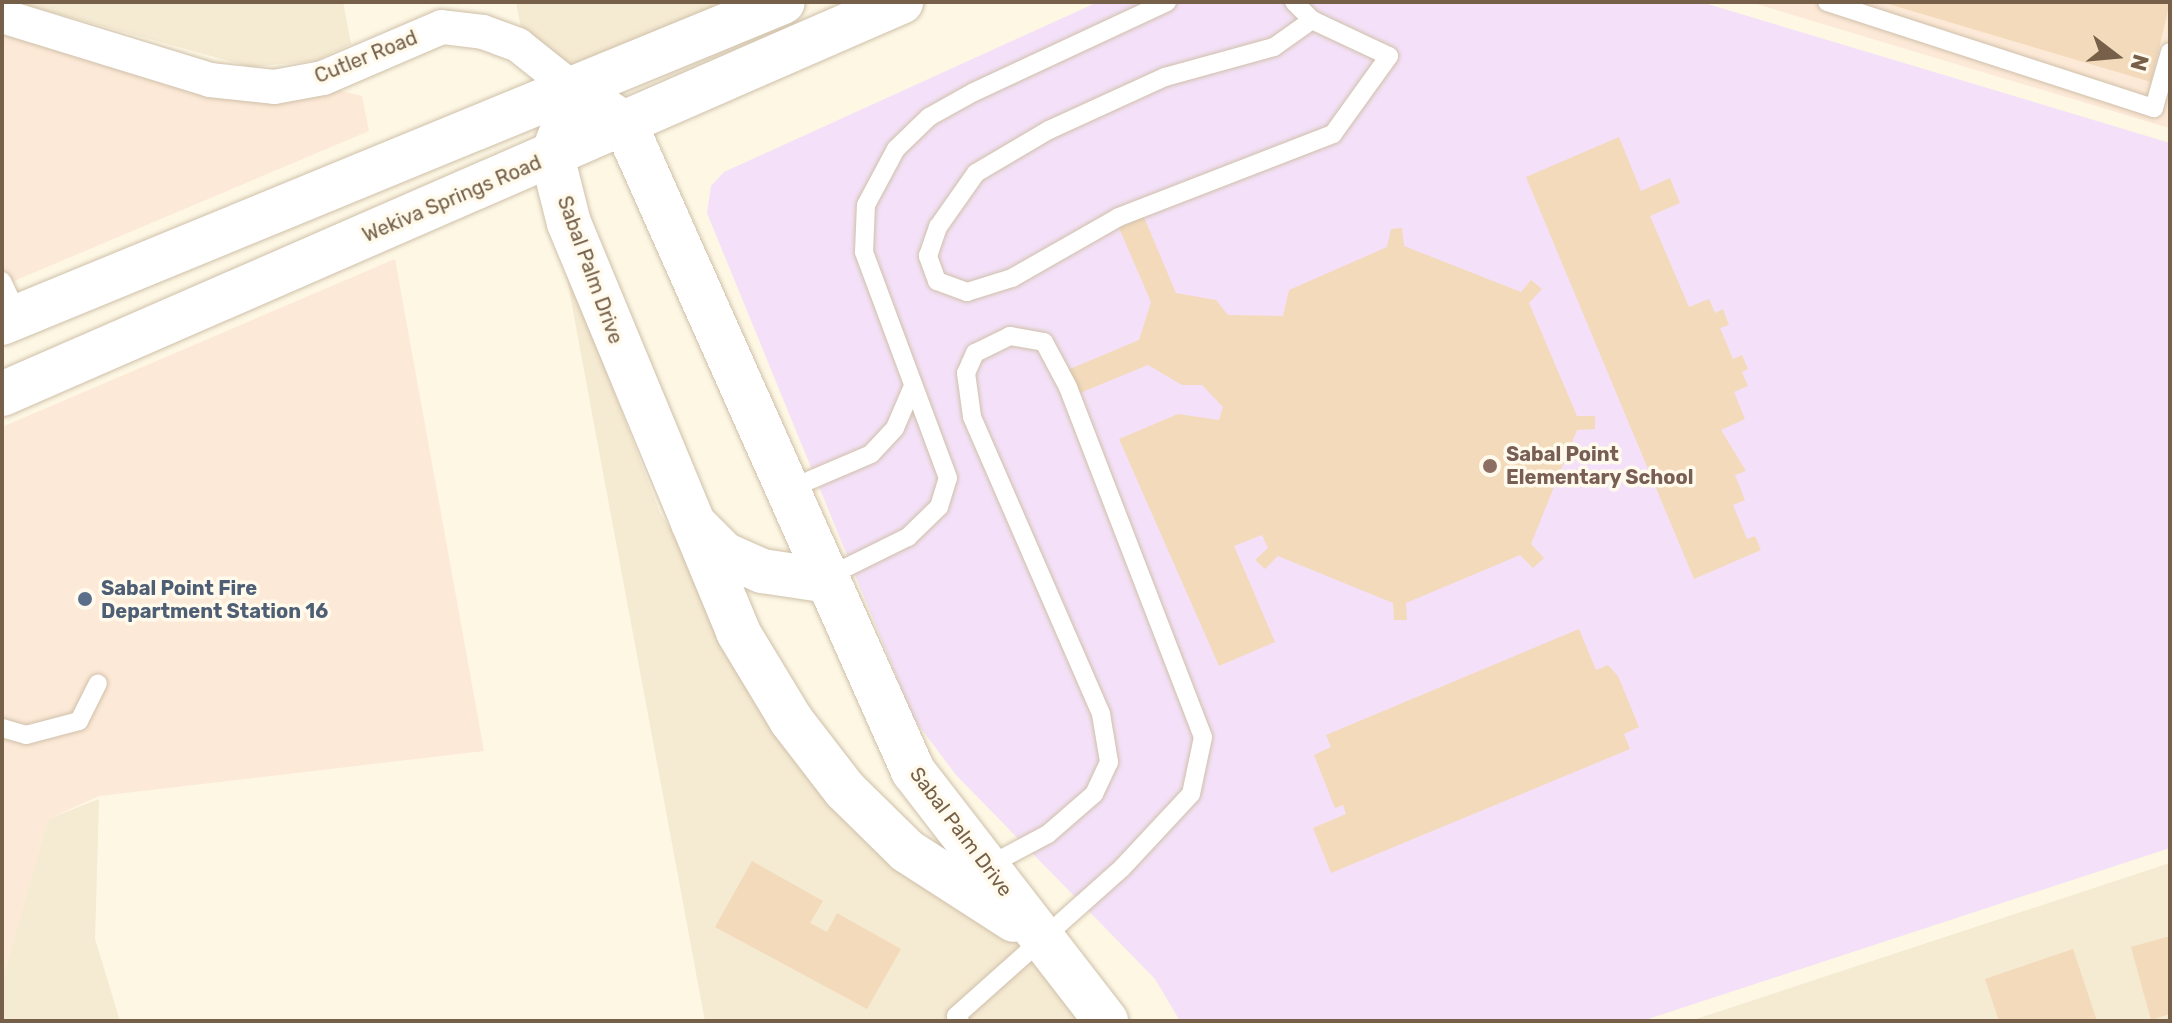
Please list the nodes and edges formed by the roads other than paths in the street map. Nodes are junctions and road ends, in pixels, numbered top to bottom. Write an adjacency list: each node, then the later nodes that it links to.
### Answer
1 (783, 2): 9 (street)
2 (901, 2): 10 (street, Wekiva Springs Road)
3 (1167, 2): 16 (lane)
4 (1294, 2): 7 (lane)
5 (1827, 2): 8 (lane)
6 (2, 16): 9 (street, Cutler Road)
7 (1312, 20): 7 (lane)
8 (2170, 52)
9 (577, 92): 10 (street); 11 (street); 14 (street)
10 (625, 124): 11 (street, Wekiva Springs Road); 18 (street, Sabal Palm Drive)
11 (552, 156): 12 (street, Wekiva Springs Road); 13 (street, Sabal Palm Drive)
12 (477, 188): 13 (street); 15 (street, Wekiva Springs Road)
13 (569, 223): 19 (street, Sabal Palm Drive)
14 (7, 307): 15 (street)
15 (43, 377): 17 (street, Wekiva Springs Road)
16 (913, 386): 18 (lane); 20 (lane)
17 (2, 394)
18 (784, 492): 20 (street, Sabal Palm Drive)
19 (686, 515): 20 (street); 24 (street, Sabal Palm Drive)
20 (822, 580): 23 (street, Sabal Palm Drive)
21 (98, 683): 22 (lane)
22 (2, 728)
23 (986, 867): 24 (street, Sabal Palm Drive); 24 (lane)
24 (1039, 936): 25 (lane); 26 (street, Sabal Palm Drive)
25 (960, 1021)
26 (1106, 1021)

